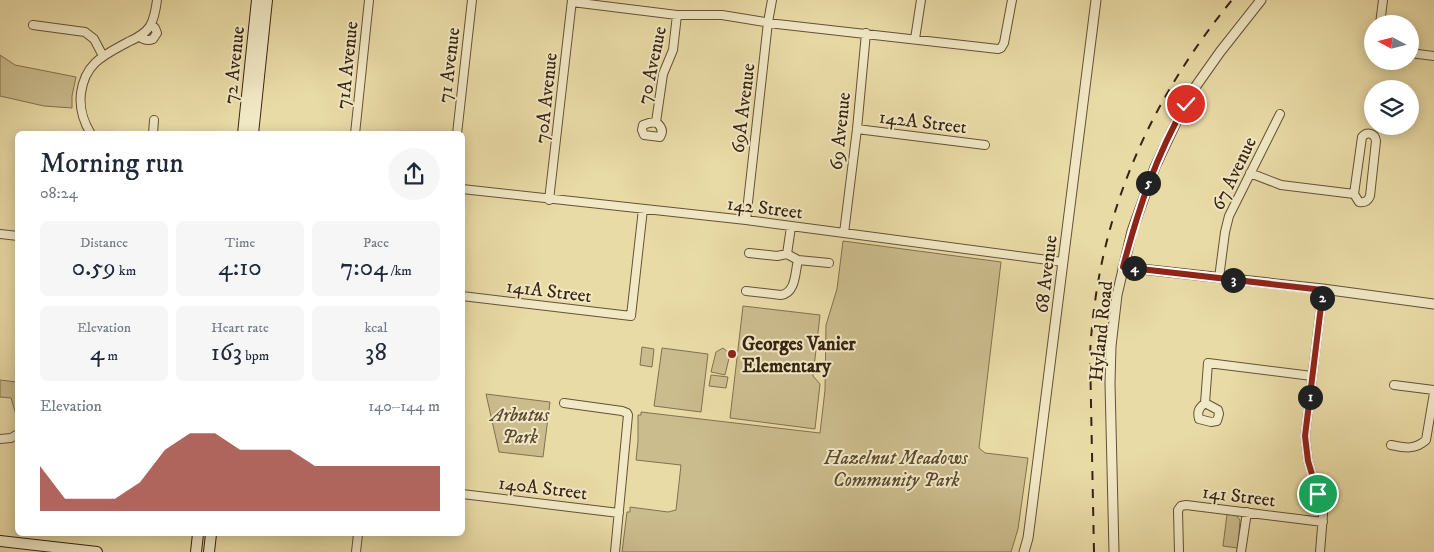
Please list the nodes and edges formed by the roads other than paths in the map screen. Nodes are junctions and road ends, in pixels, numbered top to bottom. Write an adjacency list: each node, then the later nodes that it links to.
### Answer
1 (157, 0): 20 (street)
2 (258, 0): 28 (main road, 72 Avenue)
3 (268, 0): 29 (main road, 72 Avenue)
4 (369, 0): 30 (street, 71A Avenue)
5 (472, 0): 31 (street, 71 Avenue)
6 (772, 0): 15 (street, 69A Avenue)
7 (921, 0): 18 (street)
8 (1012, 0): 18 (street)
9 (1096, 0): 46 (street, 68 Avenue)
10 (1262, 0): 48 (street, Hyland Road)
11 (1383, 0): 14 (street)
12 (572, 1): 13 (street); 36 (street, 70A Avenue)
13 (678, 15): 15 (street); 24 (street, 70 Avenue)
14 (1381, 15)
15 (768, 22): 17 (street); 38 (street, 69A Avenue)
16 (33, 25): 20 (street)
17 (866, 33): 18 (street); 25 (street, 69 Avenue)
18 (916, 39)
19 (1419, 54): 21 (street)
20 (104, 56): 26 (street)
21 (1434, 56)
22 (1280, 114): 33 (street, 67 Avenue)
23 (154, 120): 27 (street)
24 (656, 122)
25 (856, 129): 32 (street, 142A Street); 40 (street, 69 Avenue)
26 (89, 131)
27 (152, 131)
28 (243, 131)
29 (253, 131)
30 (355, 131)
31 (457, 131)
32 (985, 145)
33 (1250, 173): 35 (street); 49 (street, 67 Avenue)
34 (465, 189): 36 (street, 142 Street)
35 (1354, 194): 35 (street)
36 (550, 200): 37 (street, 142 Street)
37 (643, 209): 38 (street, 142 Street); 52 (street, 141A Street)
38 (746, 220): 39 (street, 142 Street)
39 (792, 227): 40 (street, 142 Street); 44 (street)
40 (844, 233): 46 (street, 142 Street)
41 (0, 234): 42 (street)
42 (15, 236)
43 (749, 253): 44 (street)
44 (787, 254): 45 (street)
45 (798, 260): 47 (street); 50 (street)
46 (1063, 262): 75 (street, 68 Avenue)
47 (829, 263)
48 (1123, 267): 49 (street); 76 (street, Hyland Road)
49 (1219, 278): 51 (street)
50 (746, 290)
51 (1323, 290): 53 (street); 54 (street)
52 (465, 296)
53 (1434, 304)
54 (1312, 376): 58 (street); 65 (street)
55 (1394, 385): 56 (street)
56 (1434, 392): 61 (street)
57 (564, 403): 64 (street)
58 (1205, 403)
59 (15, 436): 60 (street)
60 (0, 439)
61 (1391, 445)
62 (465, 492): 64 (street, 140A Street)
63 (1246, 512): 65 (street, 141 Street); 77 (street, 141 Street); 78 (street)
64 (619, 513): 74 (street)
65 (1323, 522): 79 (street)
66 (198, 536): 71 (main road)
67 (211, 536): 72 (main road)
68 (358, 536): 73 (street)
69 (0, 541): 70 (main road)
70 (97, 552)
71 (196, 552)
72 (209, 552)
73 (356, 552)
74 (615, 552)
75 (1024, 552)
76 (1114, 552)
77 (1180, 552)
78 (1241, 552)
79 (1320, 552)

